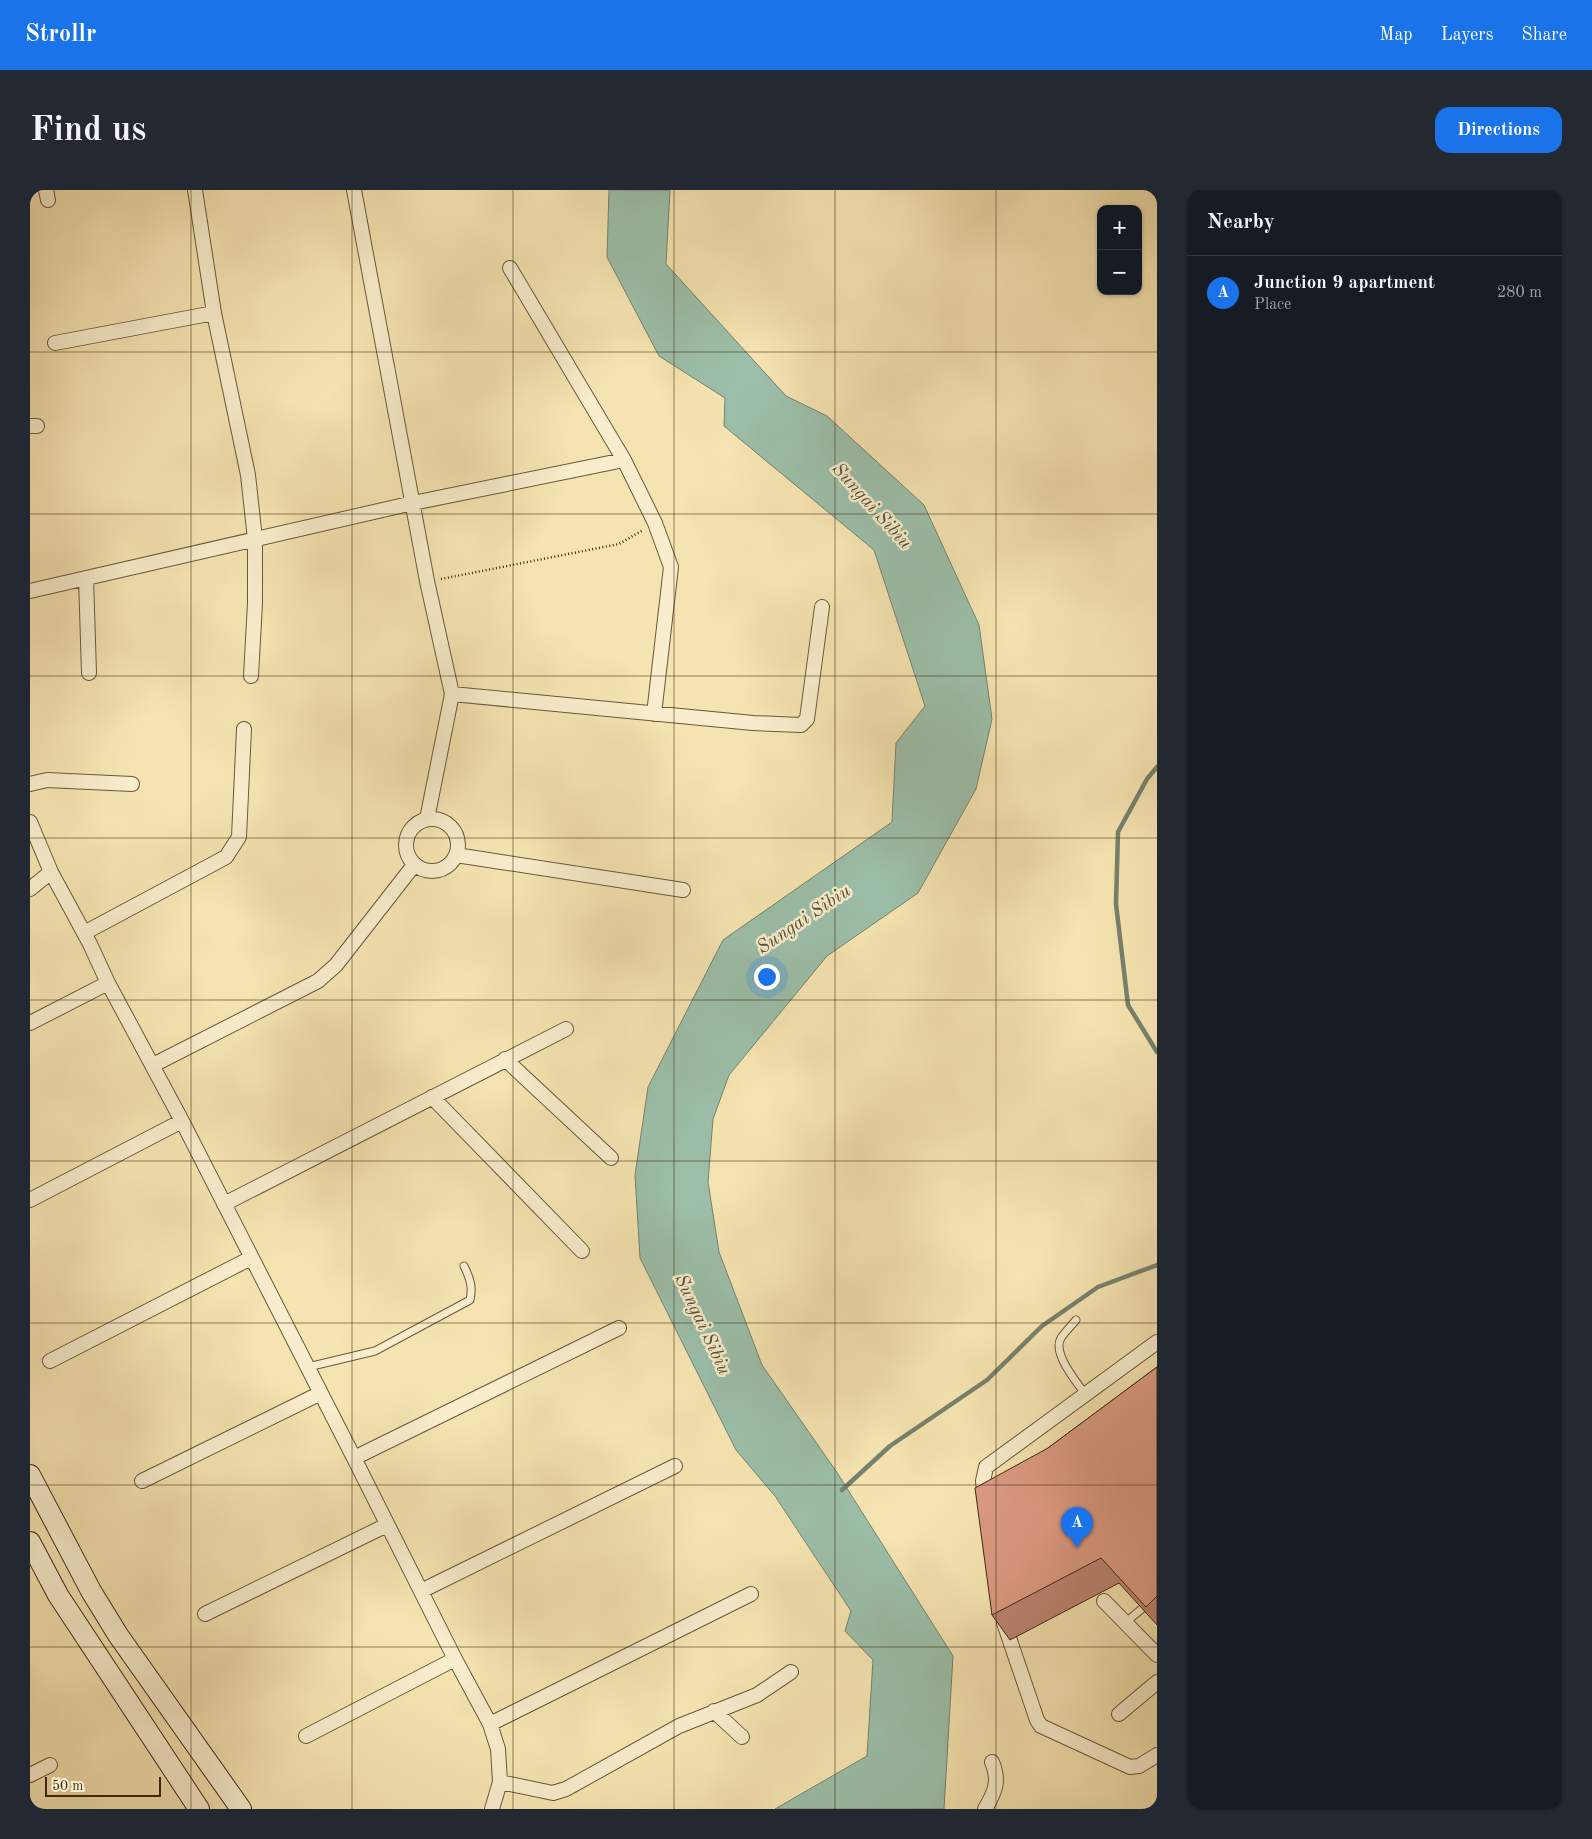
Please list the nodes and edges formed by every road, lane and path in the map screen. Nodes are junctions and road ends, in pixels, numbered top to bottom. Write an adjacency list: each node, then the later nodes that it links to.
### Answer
1 (195, 190): 4 (street)
2 (354, 190): 7 (street)
3 (510, 268): 6 (street)
4 (214, 313): 5 (street); 9 (street)
5 (55, 343)
6 (624, 460): 7 (street); 8 (street)
7 (413, 503): 9 (street); 11 (street)
8 (655, 523): 11 (path); 17 (street)
9 (254, 539): 10 (street); 15 (street)
10 (86, 578): 12 (street); 14 (street)
11 (427, 581): 16 (street)
12 (30, 591)
13 (822, 607): 17 (street)
14 (89, 673)
15 (251, 676)
16 (452, 694): 17 (street); 21 (street)
17 (654, 714)
18 (244, 729): 28 (street)
19 (30, 784): 20 (street)
20 (132, 784)
21 (427, 820): 23 (street); 24 (street)
22 (30, 822): 25 (street)
23 (456, 855): 24 (street); 27 (street)
24 (414, 864): 33 (street)
25 (51, 872): 26 (street); 28 (street)
26 (30, 889)
27 (683, 890)
28 (84, 933): 29 (street)
29 (108, 984): 30 (street); 33 (street)
30 (30, 1023)
31 (566, 1029): 32 (street)
32 (506, 1059): 34 (street); 36 (street)
33 (153, 1065): 35 (street)
34 (432, 1097): 38 (street); 39 (street)
35 (182, 1121): 37 (street); 38 (street)
36 (611, 1158)
37 (30, 1200)
38 (224, 1204): 40 (street)
39 (582, 1251)
40 (251, 1258): 45 (street); 46 (street)
41 (464, 1266): 46 (lane)
42 (1076, 1320): 48 (lane)
43 (619, 1328): 49 (street)
44 (1157, 1342): 48 (street)
45 (50, 1361)
46 (308, 1368): 47 (street)
47 (321, 1393): 49 (street); 52 (street)
48 (1085, 1394): 53 (street)
49 (354, 1458): 54 (street)
50 (675, 1466): 56 (street)
51 (30, 1475): 78 (street)
52 (142, 1481)
53 (986, 1510)
54 (387, 1525): 56 (street); 61 (street)
55 (30, 1542): 77 (street)
56 (421, 1592): 64 (street)
57 (751, 1594): 69 (street)
58 (1157, 1596): 62 (lane)
59 (1104, 1601): 62 (street)
60 (1000, 1612): 72 (street)
61 (205, 1614)
62 (1125, 1623): 63 (street)
63 (1157, 1655)
64 (455, 1659): 69 (street); 70 (street)
65 (791, 1672): 67 (street)
66 (1157, 1682): 68 (street)
67 (714, 1711): 71 (street); 76 (street)
68 (1119, 1714)
69 (490, 1724): 76 (street)
70 (306, 1736)
71 (742, 1737)
72 (1157, 1755)
73 (992, 1762): 80 (street)
74 (50, 1765): 75 (street)
75 (30, 1775)
76 (500, 1782): 79 (street)
77 (199, 1809)
78 (241, 1809)
79 (492, 1809)
80 (985, 1809)

